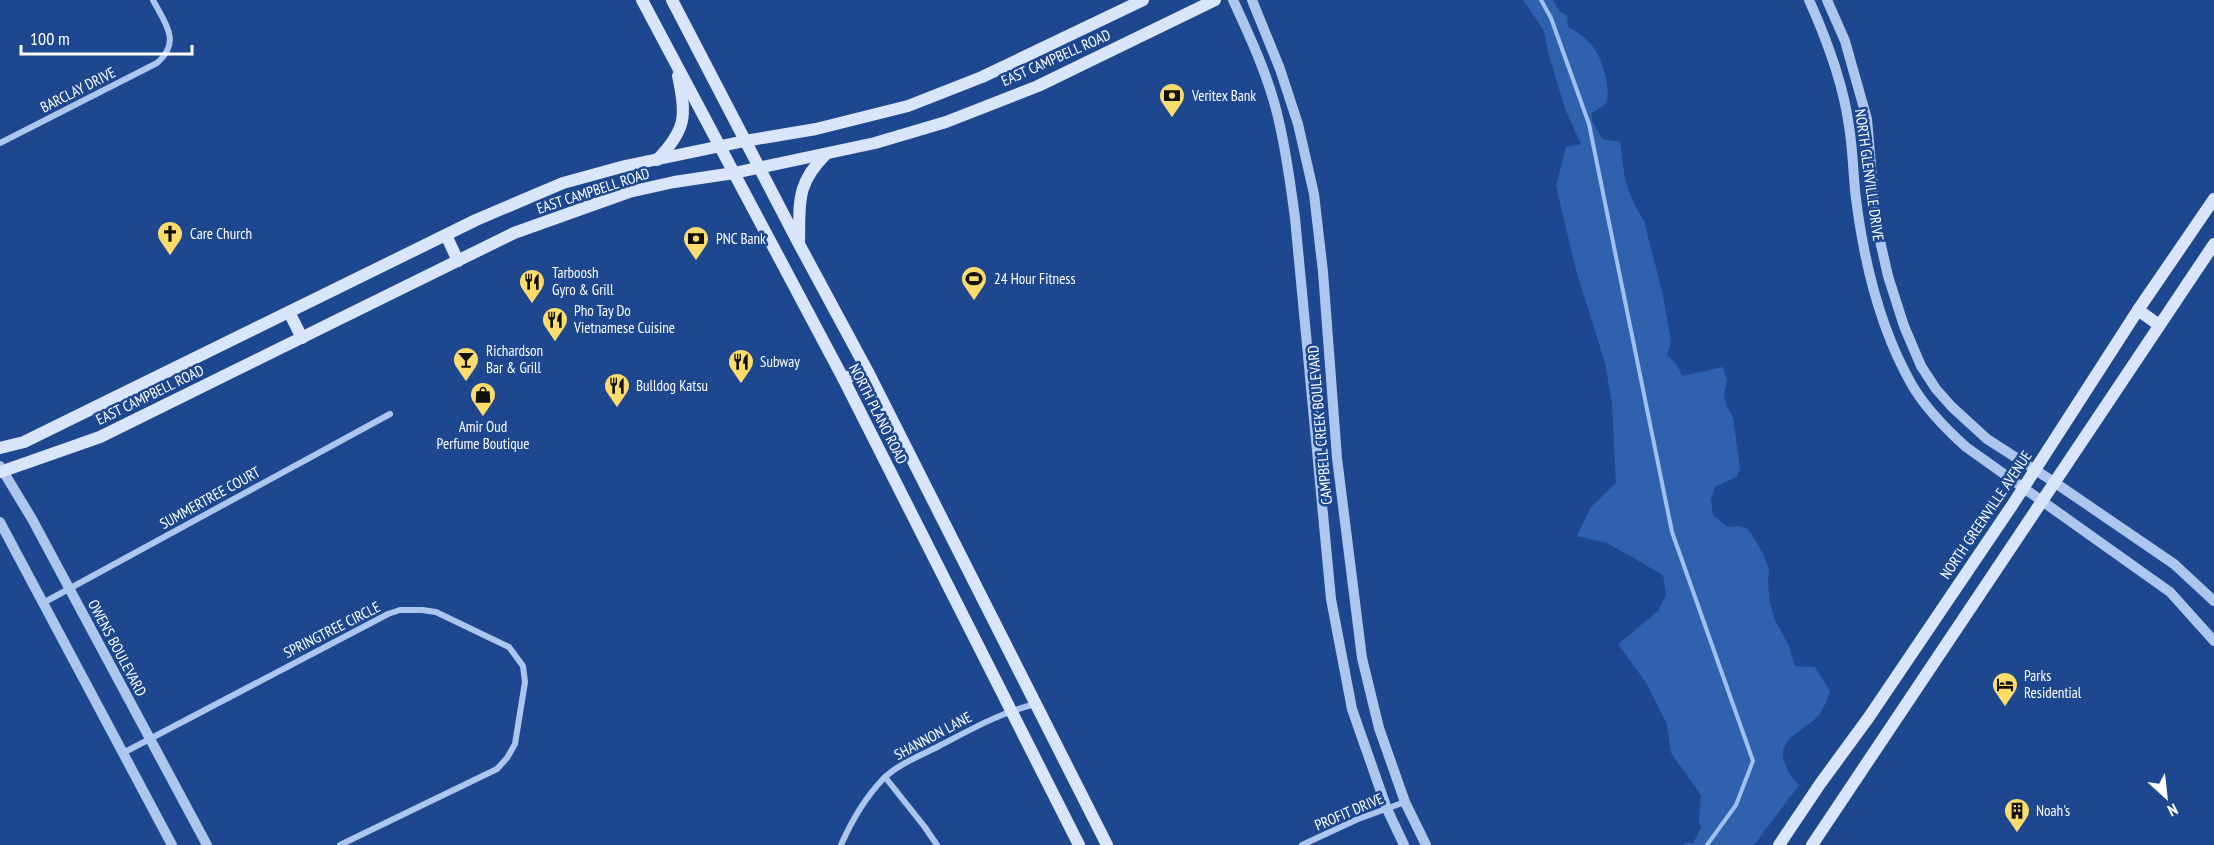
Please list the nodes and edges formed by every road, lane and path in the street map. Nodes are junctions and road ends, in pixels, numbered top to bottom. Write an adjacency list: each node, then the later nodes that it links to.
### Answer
1 (153, 0): 12 (street, BARCLAY DRIVE)
2 (642, 0): 10 (main road, NORTH PLANO ROAD)
3 (672, 0): 11 (main road, NORTH PLANO ROAD)
4 (1143, 0): 11 (main road, EAST CAMPBELL ROAD)
5 (1215, 0): 14 (main road, EAST CAMPBELL ROAD)
6 (1233, 0): 19 (street, CAMPBELL CREEK BOULEVARD)
7 (1252, 0): 18 (street, CAMPBELL CREEK BOULEVARD)
8 (1809, 0): 38 (street, NORTH GLENVILLE DRIVE)
9 (1827, 0): 36 (street, NORTH GLENVILLE DRIVE)
10 (674, 60): 13 (main road, NORTH PLANO ROAD); 15 (main road)
11 (745, 141): 13 (main road, EAST CAMPBELL ROAD); 16 (main road, NORTH PLANO ROAD)
12 (0, 143)
13 (720, 147): 15 (main road, EAST CAMPBELL ROAD); 17 (main road, NORTH PLANO ROAD)
14 (826, 154): 16 (main road, EAST CAMPBELL ROAD); 22 (main road)
15 (657, 160): 21 (main road, EAST CAMPBELL ROAD)
16 (759, 167): 17 (main road, EAST CAMPBELL ROAD); 22 (main road, NORTH PLANO ROAD)
17 (734, 173): 24 (main road, EAST CAMPBELL ROAD); 30 (main road, NORTH PLANO ROAD)
18 (1311, 182): 19 (street); 31 (street, CAMPBELL CREEK BOULEVARD)
19 (1290, 184): 32 (street, CAMPBELL CREEK BOULEVARD)
20 (2214, 199): 25 (main road, NORTH GREENVILLE AVENUE)
21 (446, 235): 24 (main road); 26 (main road, EAST CAMPBELL ROAD)
22 (799, 244): 29 (main road, NORTH PLANO ROAD)
23 (2214, 244): 27 (main road)
24 (459, 261): 28 (main road, EAST CAMPBELL ROAD)
25 (2138, 310): 27 (main road); 36 (main road, NORTH GREENVILLE AVENUE)
26 (289, 312): 28 (main road); 34 (main road, EAST CAMPBELL ROAD)
27 (2159, 326): 37 (main road)
28 (302, 338): 35 (main road, EAST CAMPBELL ROAD)
29 (868, 372): 30 (main road); 47 (main road, NORTH PLANO ROAD)
30 (843, 378): 48 (main road, NORTH PLANO ROAD)
31 (1331, 395): 32 (street); 45 (street, CAMPBELL CREEK BOULEVARD)
32 (1313, 396): 46 (street, CAMPBELL CREEK BOULEVARD)
33 (390, 414): 41 (street, SUMMERTREE COURT)
34 (0, 448)
35 (1, 470): 41 (street, OWENS BOULEVARD)
36 (2036, 470): 37 (street, NORTH GLENVILLE DRIVE); 38 (main road, NORTH GREENVILLE AVENUE)
37 (2054, 482): 39 (main road); 42 (street, NORTH GLENVILLE DRIVE)
38 (2024, 487): 39 (street, NORTH GLENVILLE DRIVE); 64 (main road, NORTH GREENVILLE AVENUE)
39 (2043, 500): 44 (street, NORTH GLENVILLE DRIVE); 65 (main road)
40 (0, 522): 43 (street)
41 (69, 589): 43 (street, SUMMERTREE COURT); 49 (street, OWENS BOULEVARD)
42 (2214, 601)
43 (42, 603): 50 (street)
44 (2214, 641)
45 (1362, 658): 46 (street); 52 (street, CAMPBELL CREEK BOULEVARD)
46 (1343, 661): 53 (street, CAMPBELL CREEK BOULEVARD)
47 (1036, 704): 48 (street, SHANNON LANE); 60 (main road, NORTH PLANO ROAD)
48 (1012, 710): 51 (street, SHANNON LANE); 59 (main road, NORTH PLANO ROAD)
49 (149, 740): 50 (street, SPRINGTREE CIRCLE); 55 (street, OWENS BOULEVARD); 56 (street, SPRINGTREE CIRCLE)
50 (123, 753): 54 (street)
51 (885, 777): 57 (street, SHANNON LANE); 58 (street)
52 (1405, 802): 53 (street, PROFIT DRIVE); 63 (street, CAMPBELL CREEK BOULEVARD)
53 (1387, 809): 61 (street, PROFIT DRIVE); 62 (street, CAMPBELL CREEK BOULEVARD)
54 (172, 845)
55 (207, 845)
56 (340, 845)
57 (841, 845)
58 (937, 845)
59 (1079, 845)
60 (1107, 845)
61 (1302, 845)
62 (1404, 845)
63 (1426, 845)
64 (1779, 845)
65 (1812, 845)

